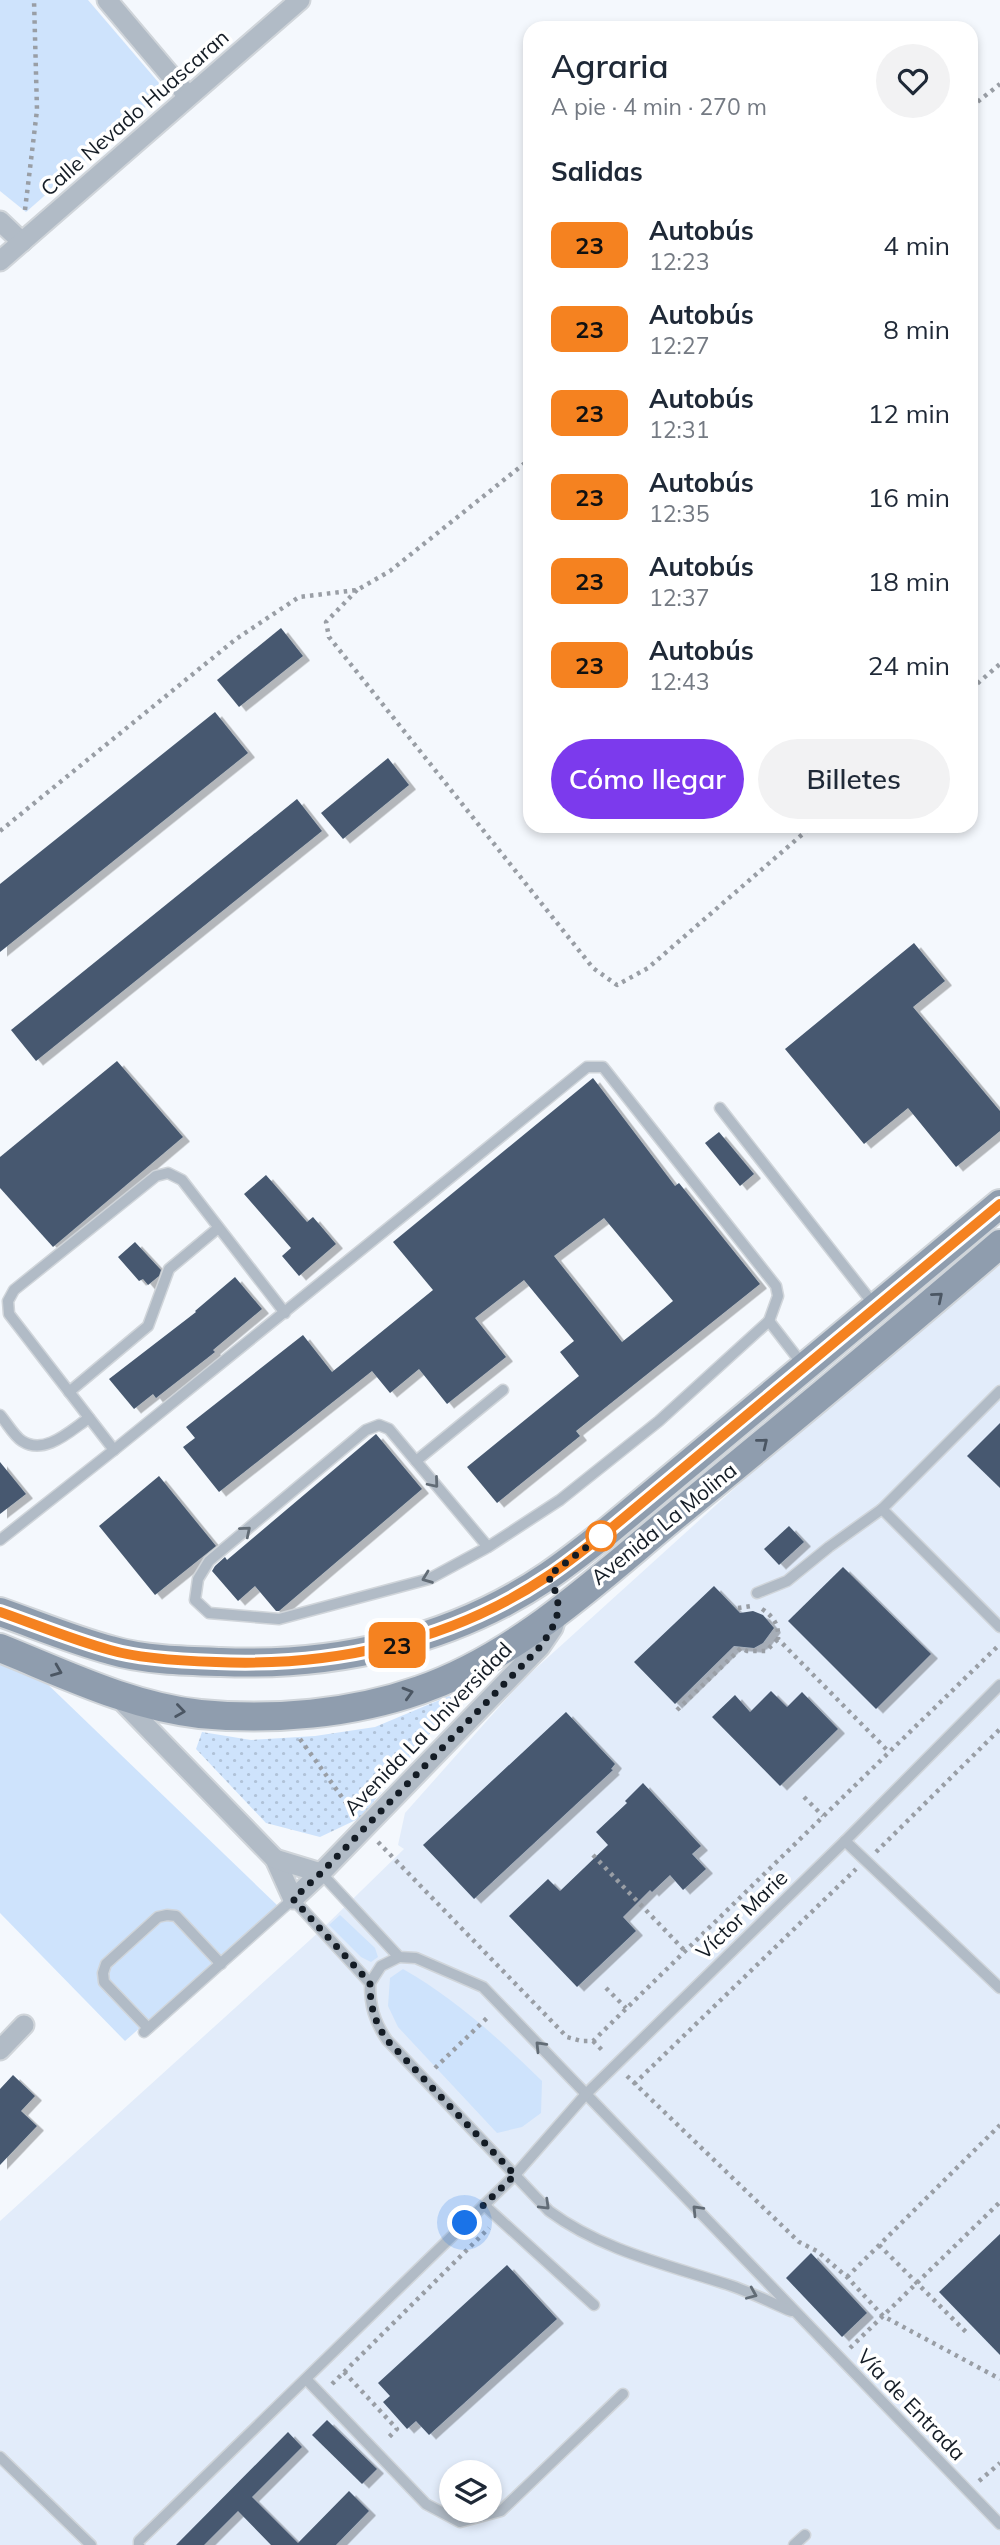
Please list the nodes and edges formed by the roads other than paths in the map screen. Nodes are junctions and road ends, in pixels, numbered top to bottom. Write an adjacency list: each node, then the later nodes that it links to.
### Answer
1 (107, 0): 3 (street)
2 (300, 0): 3 (street, Calle Nevado Huascaran)
3 (188, 96): 5 (street, Calle Nevado Huascaran)
4 (0, 221): 5 (street)
5 (22, 242): 6 (street, Calle Nevado Huascaran)
6 (0, 261)
7 (720, 1108): 11 (lane)
8 (1000, 1204): 11 (main road, Avenida La Molina)
9 (217, 1229): 12 (lane); 17 (lane); 17 (lane)
10 (1000, 1244): 27 (main road, Avenida La Molina, one-way to 10)
11 (876, 1307): 14 (main road, Avenida La Molina)
12 (285, 1313): 13 (lane); 20 (lane)
13 (769, 1321): 14 (lane); 24 (lane)
14 (805, 1368): 25 (main road, Avenida La Molina)
15 (503, 1390): 21 (lane)
16 (1000, 1391): 22 (lane)
17 (69, 1392): 19 (lane)
18 (0, 1415): 19 (lane)
19 (89, 1418): 20 (lane)
20 (114, 1450): 23 (lane)
21 (416, 1461): 24 (lane, one-way to 24); 24 (lane, one-way to 21)
22 (882, 1509): 26 (lane); 29 (lane)
23 (0, 1540)
24 (488, 1547)
25 (548, 1576): 27 (main road); 31 (main road, Avenida La Molina)
26 (757, 1593)
27 (559, 1611): 33 (main road, Avenida La Molina, one-way to 27); 36 (street, Avenida La Universidad)
28 (0, 1612): 31 (main road, Avenida La Molina)
29 (1000, 1627)
30 (0, 1648): 33 (main road, Avenida La Molina, one-way to 33)
31 (112, 1651): 33 (main road)
32 (1000, 1685): 34 (lane, Víctor Marie)
33 (114, 1694): 35 (street)
34 (845, 1841): 41 (lane); 44 (lane, Víctor Marie)
35 (275, 1859): 36 (street); 37 (street)
36 (321, 1873): 37 (street, Avenida La Universidad); 38 (lane)
37 (293, 1899): 39 (lane, Avenida La Universidad); 40 (lane)
38 (399, 1956): 40 (lane); 44 (lane, Vía de Entrada, one-way to 38)
39 (221, 1964): 39 (lane, Avenida La Universidad)
40 (370, 1983): 45 (lane)
41 (1000, 1988)
42 (24, 2025): 43 (street)
43 (0, 2050)
44 (586, 2094): 45 (lane, Víctor Marie); 48 (lane, Vía de Entrada, one-way to 44)
45 (515, 2175): 46 (lane, Víctor Marie); 48 (lane, one-way to 48)
46 (484, 2205): 47 (lane); 49 (lane, Víctor Marie)
47 (594, 2305)
48 (795, 2313): 52 (lane, Vía de Entrada)
49 (306, 2379): 50 (lane); 55 (lane, Víctor Marie)
50 (623, 2394)
51 (0, 2457): 54 (lane)
52 (1000, 2524)
53 (805, 2535): 56 (lane)
54 (91, 2545)
55 (139, 2545)
56 (794, 2545)

